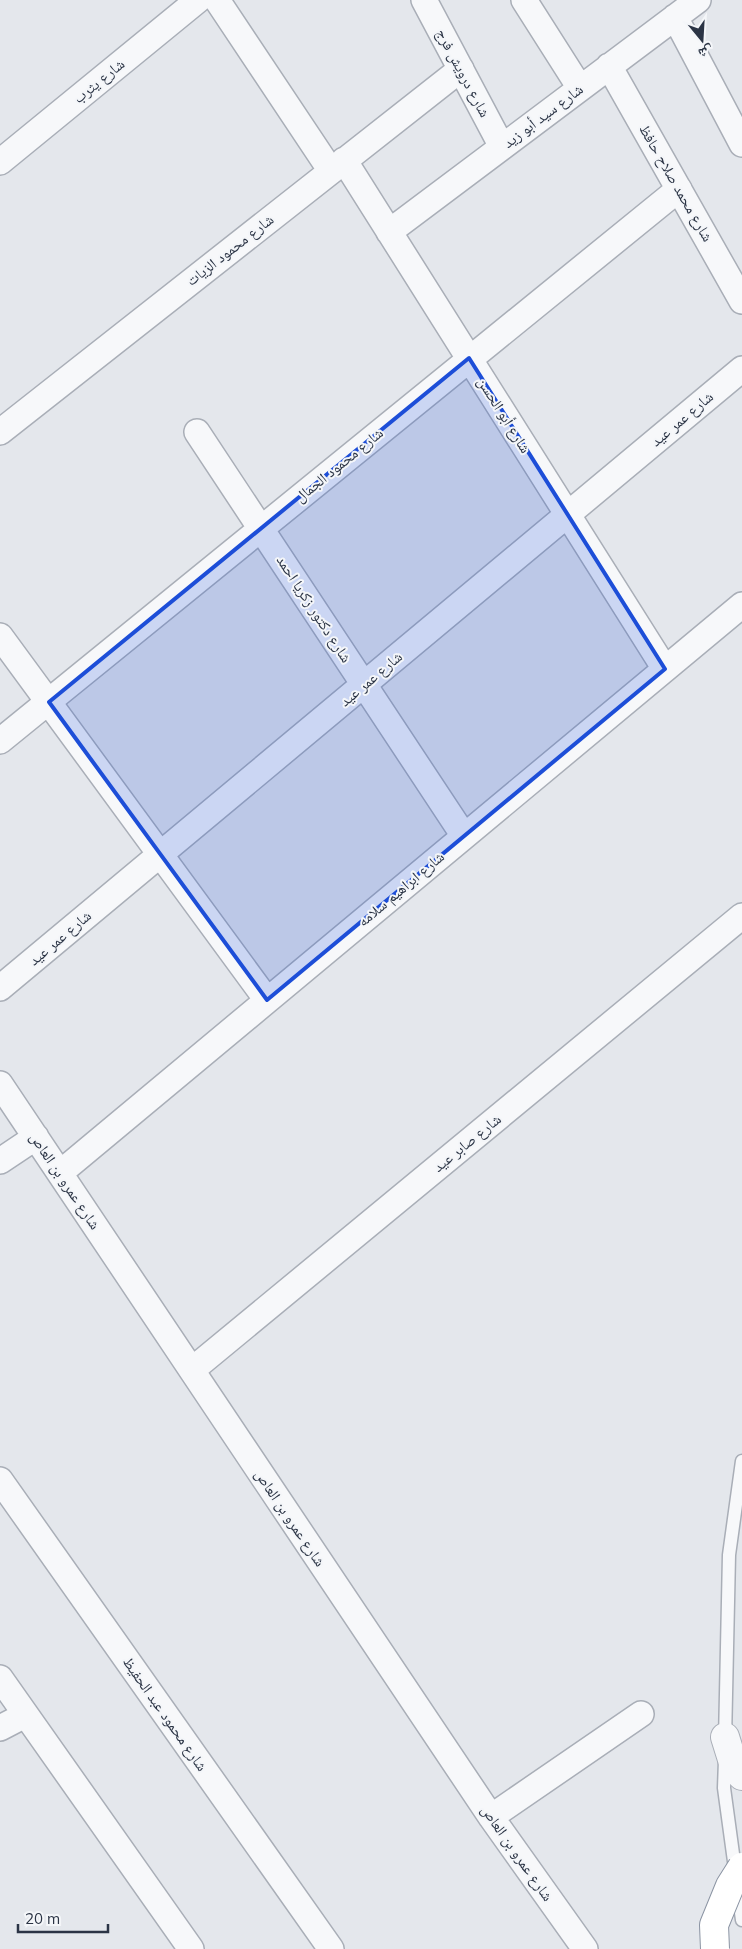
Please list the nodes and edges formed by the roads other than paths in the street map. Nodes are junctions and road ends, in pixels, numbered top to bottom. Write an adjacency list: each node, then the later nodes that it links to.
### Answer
1 (198, 0): 12 (street, شارع يثرب)
2 (217, 0): 13 (street, شارع أبو الحسن)
3 (424, 0): 8 (street, شارع درويش فرج)
4 (524, 0): 9 (street)
5 (698, 0): 6 (street, شارع سيد أبو زيد)
6 (675, 17): 7 (street, شارع سيد أبو زيد); 10 (street)
7 (609, 66): 9 (street, شارع سيد أبو زيد); 14 (street, شارع محمد صلاح حافظ)
8 (461, 69): 11 (street, شارع درويش فرج); 13 (street, شارع محمود الزيات)
9 (580, 88): 11 (street, شارع سيد أبو زيد)
10 (742, 144)
11 (502, 147): 15 (street, شارع سيد أبو زيد)
12 (0, 162)
13 (338, 166): 15 (street, شارع أبو الحسن); 19 (street, شارع محمود الزيات)
14 (679, 189): 16 (street, شارع محمد صلاح حافظ); 17 (street, شارع محمود الجمال)
15 (389, 232): 17 (street, شارع أبو الحسن)
16 (742, 300)
17 (469, 358): 21 (street, شارع أبو الحسن); 22 (street, شارع محمود الجمال)
18 (742, 369): 21 (street, شارع عمر عيد)
19 (0, 432)
20 (197, 432): 22 (street, شارع دكتور زكريا احمد)
21 (567, 515): 25 (street, شارع أبو الحسن); 26 (street, شارع عمر عيد)
22 (261, 529): 26 (street, شارع دكتور زكريا احمد); 27 (street, شارع محمود الجمال)
23 (742, 605): 25 (street, شارع ابراهيم سلامه)
24 (0, 636): 27 (street)
25 (665, 669): 29 (street, شارع ابراهيم سلامه)
26 (364, 686): 29 (street, شارع دكتور زكريا احمد); 30 (street, شارع عمر عيد)
27 (48, 702): 28 (street, شارع محمود الجمال); 30 (street)
28 (0, 742)
29 (464, 836): 33 (street, شارع ابراهيم سلامه)
30 (160, 855): 32 (street, شارع عمر عيد); 33 (street)
31 (742, 916): 38 (street, شارع صابر عيد)
32 (0, 988)
33 (267, 1000): 37 (street, شارع ابراهيم سلامه)
34 (0, 1084): 35 (street, شارع عمرو بن العاص)
35 (36, 1137): 36 (street); 37 (street, شارع عمرو بن العاص)
36 (0, 1161)
37 (60, 1173): 38 (street, شارع عمرو بن العاص)
38 (192, 1370): 47 (street, شارع عمرو بن العاص)
39 (742, 1461): 45 (lane)
40 (0, 1480): 51 (street, شارع محمود عبد الحفيظ)
41 (0, 1678): 43 (street)
42 (641, 1714): 47 (street)
43 (25, 1715): 44 (street); 50 (street)
44 (0, 1728)
45 (725, 1737): 46 (street); 49 (lane)
46 (742, 1776)
47 (490, 1817): 52 (street, شارع عمرو بن العاص)
48 (742, 1867): 53 (highway, bridge)
49 (742, 1920)
50 (191, 1949)
51 (331, 1949)
52 (585, 1949)
53 (715, 1949)

